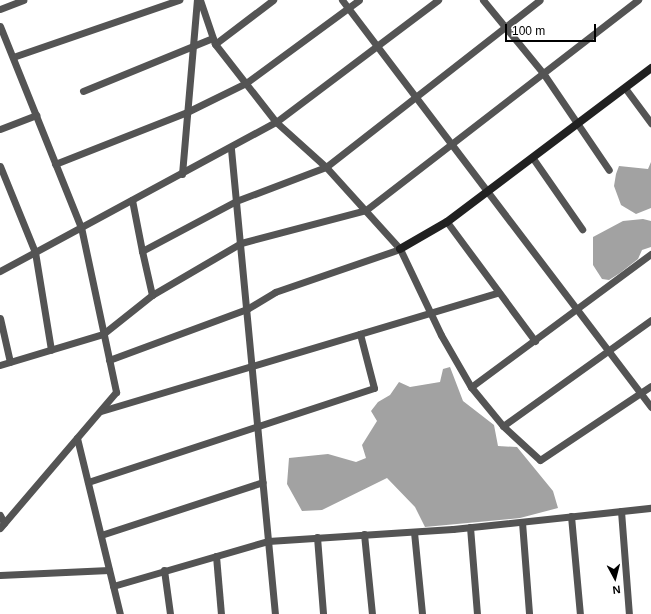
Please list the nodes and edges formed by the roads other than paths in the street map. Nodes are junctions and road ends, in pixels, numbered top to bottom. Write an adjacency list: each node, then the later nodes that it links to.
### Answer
1 (23, 0): 12 (street)
2 (179, 0): 18 (street)
3 (198, 0): 15 (street); 16 (street)
4 (273, 0): 15 (street)
5 (342, 0): 11 (street)
6 (359, 0): 11 (street)
7 (438, 0): 17 (street)
8 (483, 0): 14 (street)
9 (540, 0): 14 (street)
10 (638, 0): 20 (street)
11 (348, 8): 17 (street); 21 (street)
12 (0, 9)
13 (0, 26): 18 (street)
14 (506, 26): 20 (street); 24 (street)
15 (214, 41): 16 (street); 21 (street)
16 (193, 47): 23 (street); 25 (street)
17 (376, 47): 24 (street); 27 (street)
18 (13, 58): 26 (street)
19 (651, 68): 22 (street)
20 (543, 73): 28 (street); 31 (street)
21 (246, 82): 25 (street); 27 (street)
22 (625, 88): 28 (street); 29 (street)
23 (83, 91)
24 (416, 98): 31 (street); 36 (street)
25 (187, 112): 34 (street); 38 (street)
26 (36, 115): 30 (street); 34 (street)
27 (276, 122): 32 (street); 36 (street)
28 (579, 123): 33 (street); 37 (street)
29 (651, 123)
30 (0, 129)
31 (451, 143): 39 (street); 42 (street)
32 (231, 149): 38 (street); 41 (street)
33 (532, 157): 39 (street); 45 (street)
34 (55, 164): 44 (street)
35 (0, 166): 49 (street)
36 (326, 167): 41 (street); 42 (street)
37 (609, 170)
38 (182, 174): 40 (street)
39 (487, 191): 43 (street); 55 (street)
40 (132, 200): 44 (street); 48 (street)
41 (236, 201): 46 (street); 48 (street)
42 (366, 210): 46 (street); 47 (street)
43 (447, 222): 47 (street); 52 (street)
44 (81, 227): 49 (street); 59 (street)
45 (582, 229)
46 (241, 243): 53 (street); 54 (street)
47 (400, 249): 54 (street); 56 (street)
48 (142, 251): 53 (street)
49 (35, 252): 51 (street); 62 (street)
50 (651, 254): 55 (street)
51 (0, 271)
52 (499, 292): 56 (street); 61 (street)
53 (152, 295): 59 (street)
54 (247, 309): 64 (street); 67 (street)
55 (578, 309): 61 (street); 63 (street)
56 (431, 312): 60 (street); 69 (street)
57 (0, 318): 65 (street)
58 (651, 320): 63 (street)
59 (103, 334): 62 (street); 64 (street)
60 (360, 334): 67 (street); 73 (street)
61 (535, 341): 69 (street)
62 (51, 350): 65 (street)
63 (610, 351): 70 (street); 74 (street)
64 (109, 360): 72 (street)
65 (10, 362): 66 (street)
66 (0, 364)
67 (252, 369): 72 (street); 73 (street)
68 (651, 386): 70 (street)
69 (471, 387): 74 (street)
70 (642, 393): 71 (street); 74 (street)
71 (651, 407)
72 (101, 411): 75 (street)
73 (257, 425): 76 (street); 77 (street)
74 (503, 426)
75 (77, 438): 76 (street); 83 (street)
76 (88, 482): 87 (street)
77 (262, 482): 87 (street); 89 (street)
78 (651, 508): 79 (street)
79 (621, 511): 81 (street); 105 (street)
80 (0, 515): 83 (street)
81 (572, 516): 82 (street); 104 (street)
82 (522, 522): 84 (street); 103 (street)
83 (2, 525)
84 (470, 527): 85 (street); 102 (street)
85 (414, 532): 86 (street); 101 (street)
86 (364, 534): 88 (street); 100 (street)
87 (101, 535): 91 (street)
88 (317, 537): 89 (street); 99 (street)
89 (268, 541): 90 (street); 98 (street)
90 (216, 556): 92 (street); 97 (street)
91 (109, 570): 93 (street); 94 (street)
92 (164, 570): 94 (street); 96 (street)
93 (0, 575)
94 (113, 586): 95 (street)
95 (120, 614)
96 (170, 614)
97 (221, 614)
98 (275, 614)
99 (323, 614)
100 (372, 614)
101 (422, 614)
102 (477, 614)
103 (529, 614)
104 (580, 614)
105 (629, 614)

